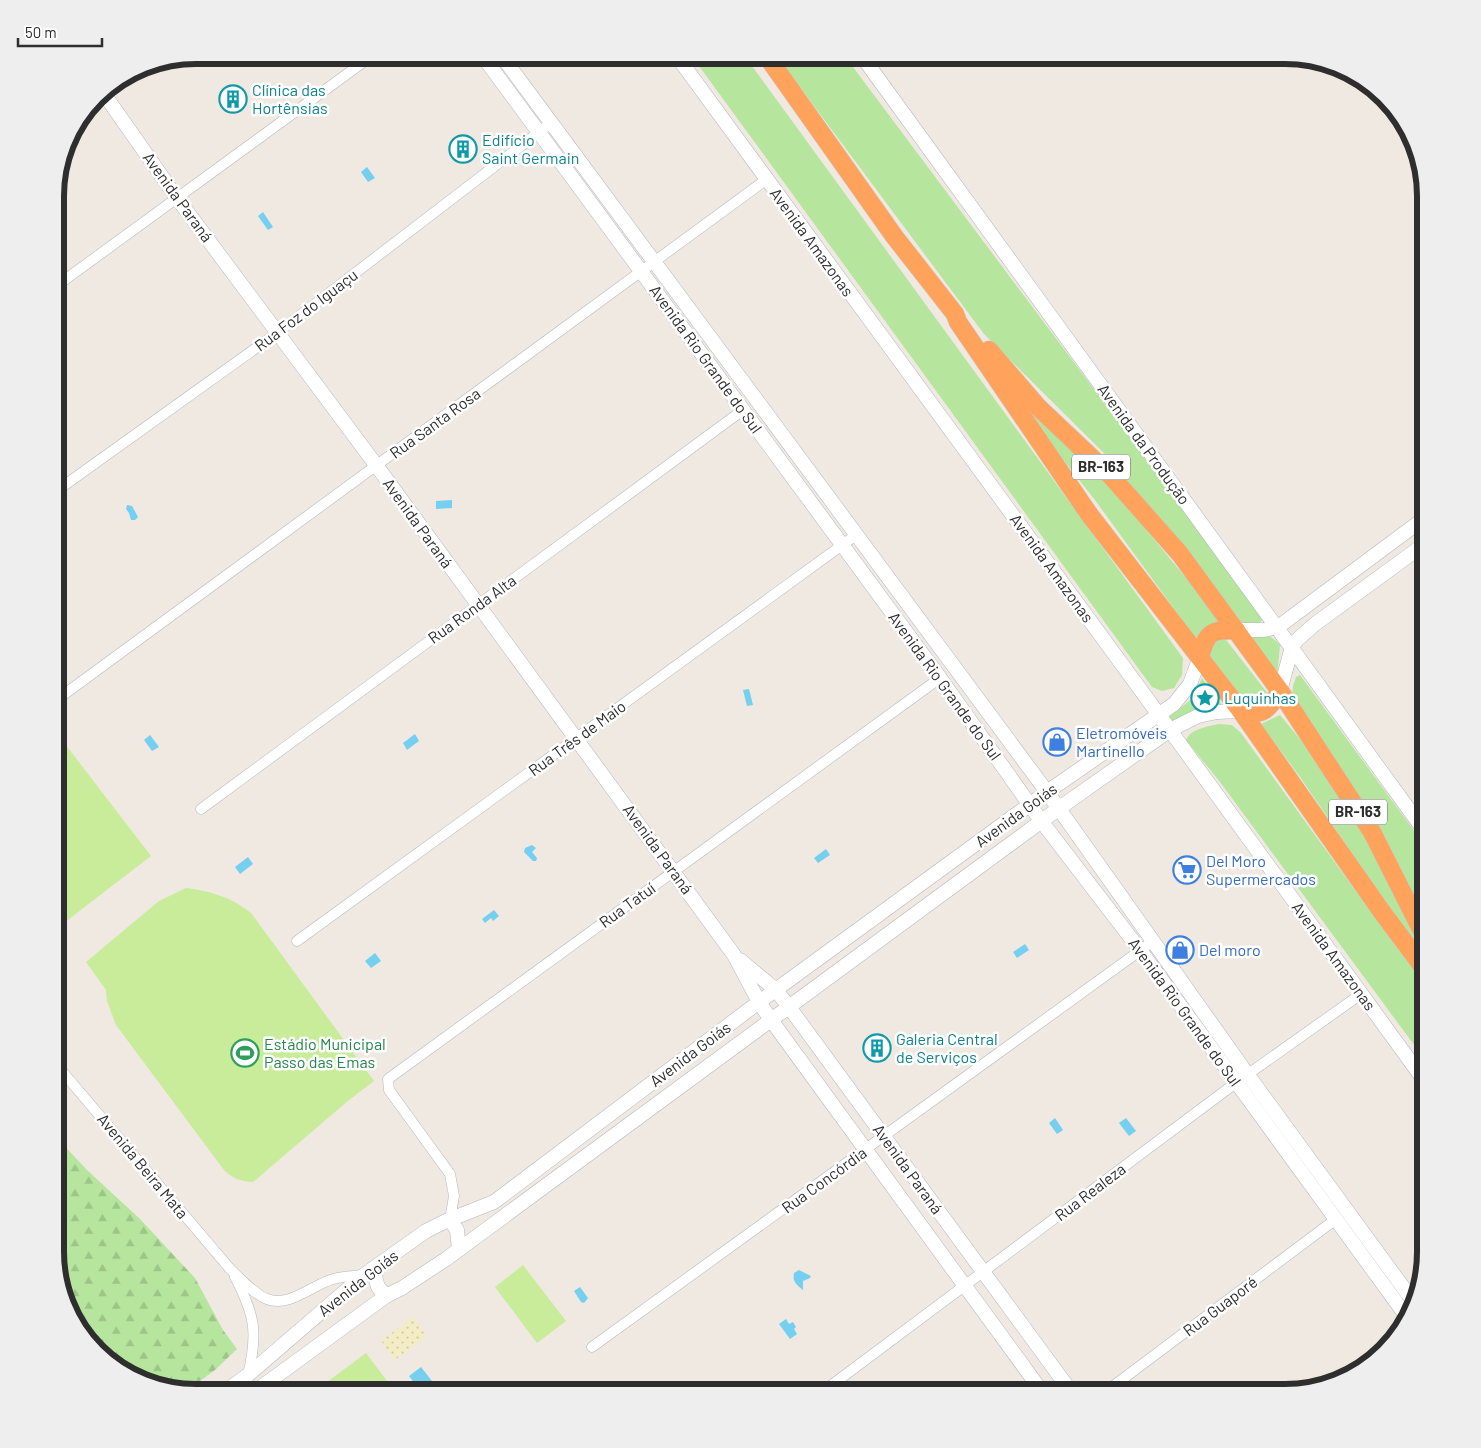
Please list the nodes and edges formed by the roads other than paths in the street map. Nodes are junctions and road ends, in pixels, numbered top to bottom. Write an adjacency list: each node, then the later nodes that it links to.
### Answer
1 (361, 64): 11 (street)
2 (489, 64): 9 (street, Avenida Rio Grande do Sul)
3 (508, 64): 8 (street, Avenida Rio Grande do Sul)
4 (683, 64): 10 (street, Avenida Amazonas)
5 (772, 64): 15 (highway, BR-163)
6 (871, 64): 25 (street, Avenida da Produção)
7 (107, 98): 11 (street, Avenida Paraná)
8 (551, 123): 9 (street, Rua Foz do Iguaçu); 12 (street, Avenida Rio Grande do Sul)
9 (540, 132): 13 (street, Avenida Rio Grande do Sul); 16 (street, Rua Foz do Iguaçu)
10 (767, 180): 12 (street, Rua Santa Rosa); 33 (street, Avenida Amazonas)
11 (177, 198): 14 (street); 16 (street, Avenida Paraná)
12 (654, 262): 13 (street, Rua Santa Rosa); 21 (street, Avenida Rio Grande do Sul)
13 (641, 271): 17 (street, Avenida Rio Grande do Sul); 18 (street, Rua Santa Rosa)
14 (64, 280)
15 (955, 314): 26 (highway, BR-163); 28 (highway, BR-163)
16 (277, 333): 18 (street, Avenida Paraná); 19 (street, Rua Foz do Iguaçu)
17 (743, 410): 22 (street, Avenida Rio Grande do Sul); 24 (street, Rua Ronda Alta)
18 (376, 466): 24 (street, Avenida Paraná); 31 (street, Rua Santa Rosa)
19 (64, 486)
20 (1417, 525): 25 (street)
21 (856, 535): 22 (street, Rua Três de Maio); 36 (street, Avenida Rio Grande do Sul)
22 (841, 544): 29 (street, Avenida Rio Grande do Sul); 35 (street, Rua Três de Maio)
23 (1417, 550): 27 (street)
24 (478, 604): 35 (street, Avenida Paraná); 38 (street, Rua Ronda Alta)
25 (1278, 627): 26 (street); 27 (street, Avenida da Produção)
26 (1236, 630): 28 (highway); 30 (highway, BR-163)
27 (1292, 647): 30 (street); 40 (street, Avenida da Produção)
28 (1200, 657): 32 (highway, BR-163); 33 (street, Avenida Goiás)
29 (940, 678): 37 (street, Avenida Rio Grande do Sul); 42 (street, Rua Tatuí)
30 (1280, 691): 32 (highway); 43 (highway, BR-163)
31 (64, 694)
32 (1241, 712): 34 (street, Avenida Goiás); 48 (highway, BR-163)
33 (1159, 715): 34 (street, Avenida Amazonas); 36 (street, Avenida Goiás)
34 (1170, 730): 39 (street, Avenida Goiás); 50 (street, Avenida Amazonas)
35 (577, 739): 42 (street, Avenida Paraná); 44 (street, Rua Três de Maio)
36 (1047, 792): 37 (street, Avenida Goiás); 39 (street, Avenida Rio Grande do Sul)
37 (1030, 805): 41 (street, Avenida Rio Grande do Sul); 49 (street, Avenida Goiás)
38 (200, 809)
39 (1058, 810): 41 (street, Avenida Goiás); 45 (street, Avenida Rio Grande do Sul)
40 (1417, 821)
41 (1042, 822): 46 (street, Avenida Rio Grande do Sul); 52 (street, Avenida Goiás)
42 (674, 871): 47 (street, Avenida Paraná); 60 (street, Rua Tatuí)
43 (1417, 921)
44 (297, 941)
45 (1152, 942): 46 (street, Rua Concórdia); 56 (street, Avenida Rio Grande do Sul)
46 (1140, 950): 56 (street, Avenida Rio Grande do Sul); 57 (street, Rua Concórdia)
47 (734, 955): 49 (street, Avenida Paraná); 51 (street, Avenida Paraná)
48 (1417, 959)
49 (776, 990): 51 (street, Avenida Goiás); 52 (street, Avenida Paraná)
50 (1361, 994): 54 (street, Avenida Amazonas); 56 (street, Rua Realeza)
51 (759, 1002): 53 (street, Avenida Paraná); 60 (street, Avenida Goiás)
52 (790, 1007): 53 (street, Avenida Goiás); 57 (street, Avenida Paraná)
53 (771, 1020): 58 (street, Avenida Paraná); 61 (street, Avenida Goiás)
54 (1417, 1071)
55 (64, 1074): 62 (street, Avenida Beira Mata)
56 (1242, 1079): 59 (street, Avenida Rio Grande do Sul); 64 (street, Rua Realeza); 67 (street, Avenida Rio Grande do Sul)
57 (884, 1136): 58 (street, Rua Concórdia); 64 (street, Avenida Paraná)
58 (866, 1150): 65 (street, Avenida Paraná); 69 (street, Rua Concórdia)
59 (1336, 1219): 68 (street, Avenida Rio Grande do Sul); 76 (street, Rua Guaporé)
60 (450, 1220): 61 (street); 63 (street, Avenida Goiás)
61 (459, 1249): 66 (street, Avenida Goiás)
62 (231, 1270): 63 (street, Avenida Beira Mata); 70 (street, Avenida Beira Mata)
63 (368, 1272): 66 (street); 70 (street, Avenida Goiás)
64 (983, 1272): 65 (street, Rua Realeza); 75 (street, Avenida Paraná)
65 (965, 1284): 73 (street, Rua Realeza); 74 (street, Avenida Paraná)
66 (386, 1296): 72 (street, Avenida Goiás)
67 (1409, 1296)
68 (1403, 1312)
69 (592, 1347)
70 (248, 1375): 71 (street, Avenida Goiás)
71 (235, 1384)
72 (264, 1384)
73 (833, 1384)
74 (1037, 1384)
75 (1065, 1384)
76 (1116, 1384)

